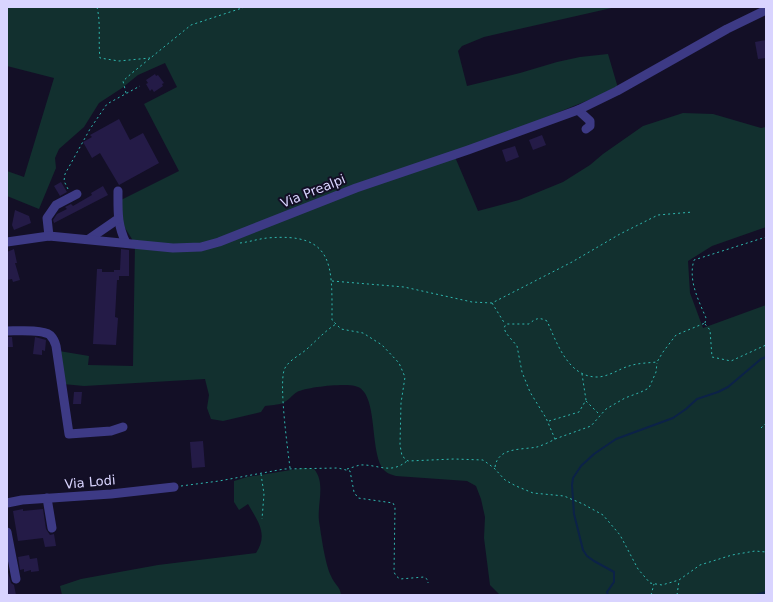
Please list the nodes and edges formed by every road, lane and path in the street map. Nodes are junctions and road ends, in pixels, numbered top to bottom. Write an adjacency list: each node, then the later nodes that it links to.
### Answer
1 (97, 7): 4 (path)
2 (244, 7): 4 (path)
3 (766, 10): 7 (street, Via Prealpi)
4 (151, 58): 6 (path)
5 (140, 86): 6 (path)
6 (126, 93): 10 (path)
7 (578, 110): 8 (street); 14 (street, Via Prealpi)
8 (586, 130)
9 (118, 191): 12 (street)
10 (75, 195): 13 (street)
11 (693, 212): 20 (path)
12 (118, 218): 16 (street); 18 (street)
13 (49, 236): 16 (street, Via Prealpi); 17 (street, Via Prealpi)
14 (233, 237): 18 (street, Via Prealpi); 19 (path)
15 (766, 237): 21 (path)
16 (89, 239): 18 (street, Via Prealpi)
17 (7, 242)
18 (126, 243)
19 (332, 281): 20 (path); 22 (path)
20 (492, 303): 23 (path)
21 (704, 323): 25 (path); 26 (path)
22 (336, 324): 35 (path); 36 (path)
23 (506, 324): 27 (path); 34 (path)
24 (7, 331): 32 (street)
25 (766, 345)
26 (657, 362): 27 (path); 29 (path)
27 (582, 374): 28 (path)
28 (586, 400): 29 (path); 30 (path)
29 (600, 415): 34 (path)
30 (549, 421)
31 (766, 423): 33 (path)
32 (123, 427)
33 (761, 428)
34 (555, 439): 37 (path)
35 (408, 461): 37 (path); 38 (path)
36 (290, 468): 38 (path); 39 (path)
37 (494, 468): 50 (path)
38 (346, 469): 49 (path)
39 (261, 473): 40 (path); 43 (path)
40 (174, 487): 41 (street, Via Lodi)
41 (47, 498): 42 (street, Via Lodi); 44 (street)
42 (7, 503)
43 (262, 519)
44 (52, 528)
45 (7, 532): 47 (street)
46 (766, 552): 48 (path)
47 (16, 579)
48 (679, 580): 50 (path); 52 (path)
49 (428, 583)
50 (655, 584): 51 (path)
51 (651, 595)
52 (677, 595)

